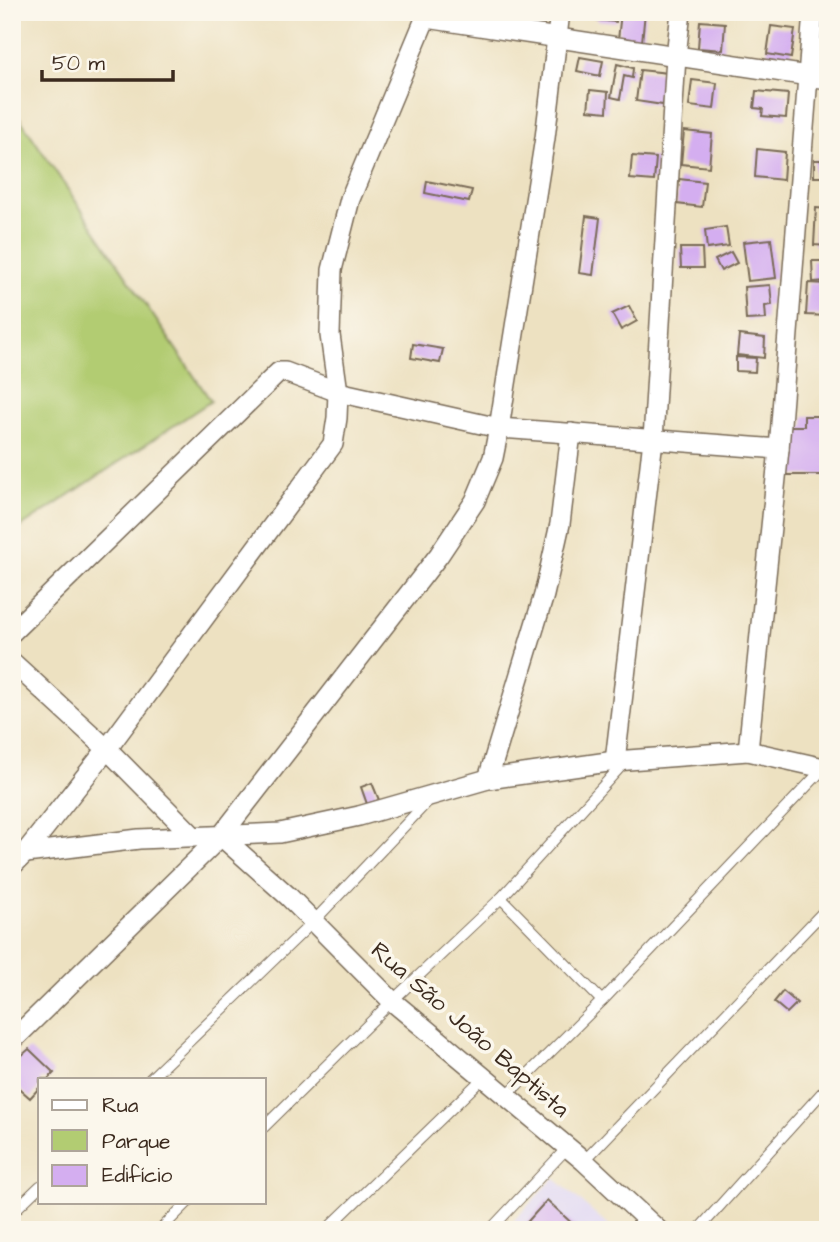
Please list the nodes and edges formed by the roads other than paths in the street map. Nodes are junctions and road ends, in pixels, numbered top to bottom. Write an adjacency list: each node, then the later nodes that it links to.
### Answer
1 (559, 12): 5 (street)
2 (681, 12): 6 (street)
3 (813, 12): 7 (street)
4 (428, 15): 5 (street); 9 (street)
5 (558, 37): 6 (street); 10 (street)
6 (676, 56): 7 (street); 12 (street)
7 (806, 77): 8 (street); 13 (street)
8 (828, 79)
9 (338, 392): 10 (street); 14 (street); 16 (street)
10 (499, 428): 11 (street); 22 (street)
11 (570, 433): 12 (street); 20 (street)
12 (653, 440): 13 (street); 18 (street)
13 (779, 449): 17 (street)
14 (12, 632)
15 (12, 662): 16 (street)
16 (107, 749): 23 (street); 24 (street)
17 (748, 751): 18 (street); 19 (street)
18 (621, 760): 20 (street); 25 (lane)
19 (826, 769): 28 (lane)
20 (488, 779): 21 (street)
21 (434, 795): 22 (street); 27 (lane)
22 (221, 836): 23 (street); 27 (street, Rua São João Baptista); 30 (street)
23 (194, 837): 24 (street)
24 (16, 858)
25 (501, 898): 28 (lane); 29 (lane)
26 (828, 906): 37 (lane)
27 (313, 922): 29 (street, Rua São João Baptista); 32 (lane)
28 (602, 1001): 34 (lane)
29 (392, 1002): 31 (street, Rua São João Baptista); 35 (lane)
30 (12, 1041)
31 (484, 1077): 34 (street, Rua São João Baptista); 42 (lane)
32 (151, 1078)
33 (828, 1086): 45 (lane)
34 (507, 1096): 36 (street, Rua São João Baptista)
35 (266, 1125)
36 (568, 1147): 37 (street, Rua São João Baptista); 43 (lane)
37 (584, 1161): 44 (street, Rua São João Baptista)
38 (38, 1187): 40 (lane)
39 (186, 1204): 41 (lane)
40 (12, 1213)
41 (160, 1230)
42 (326, 1230)
43 (489, 1230)
44 (658, 1230)
45 (698, 1230)

